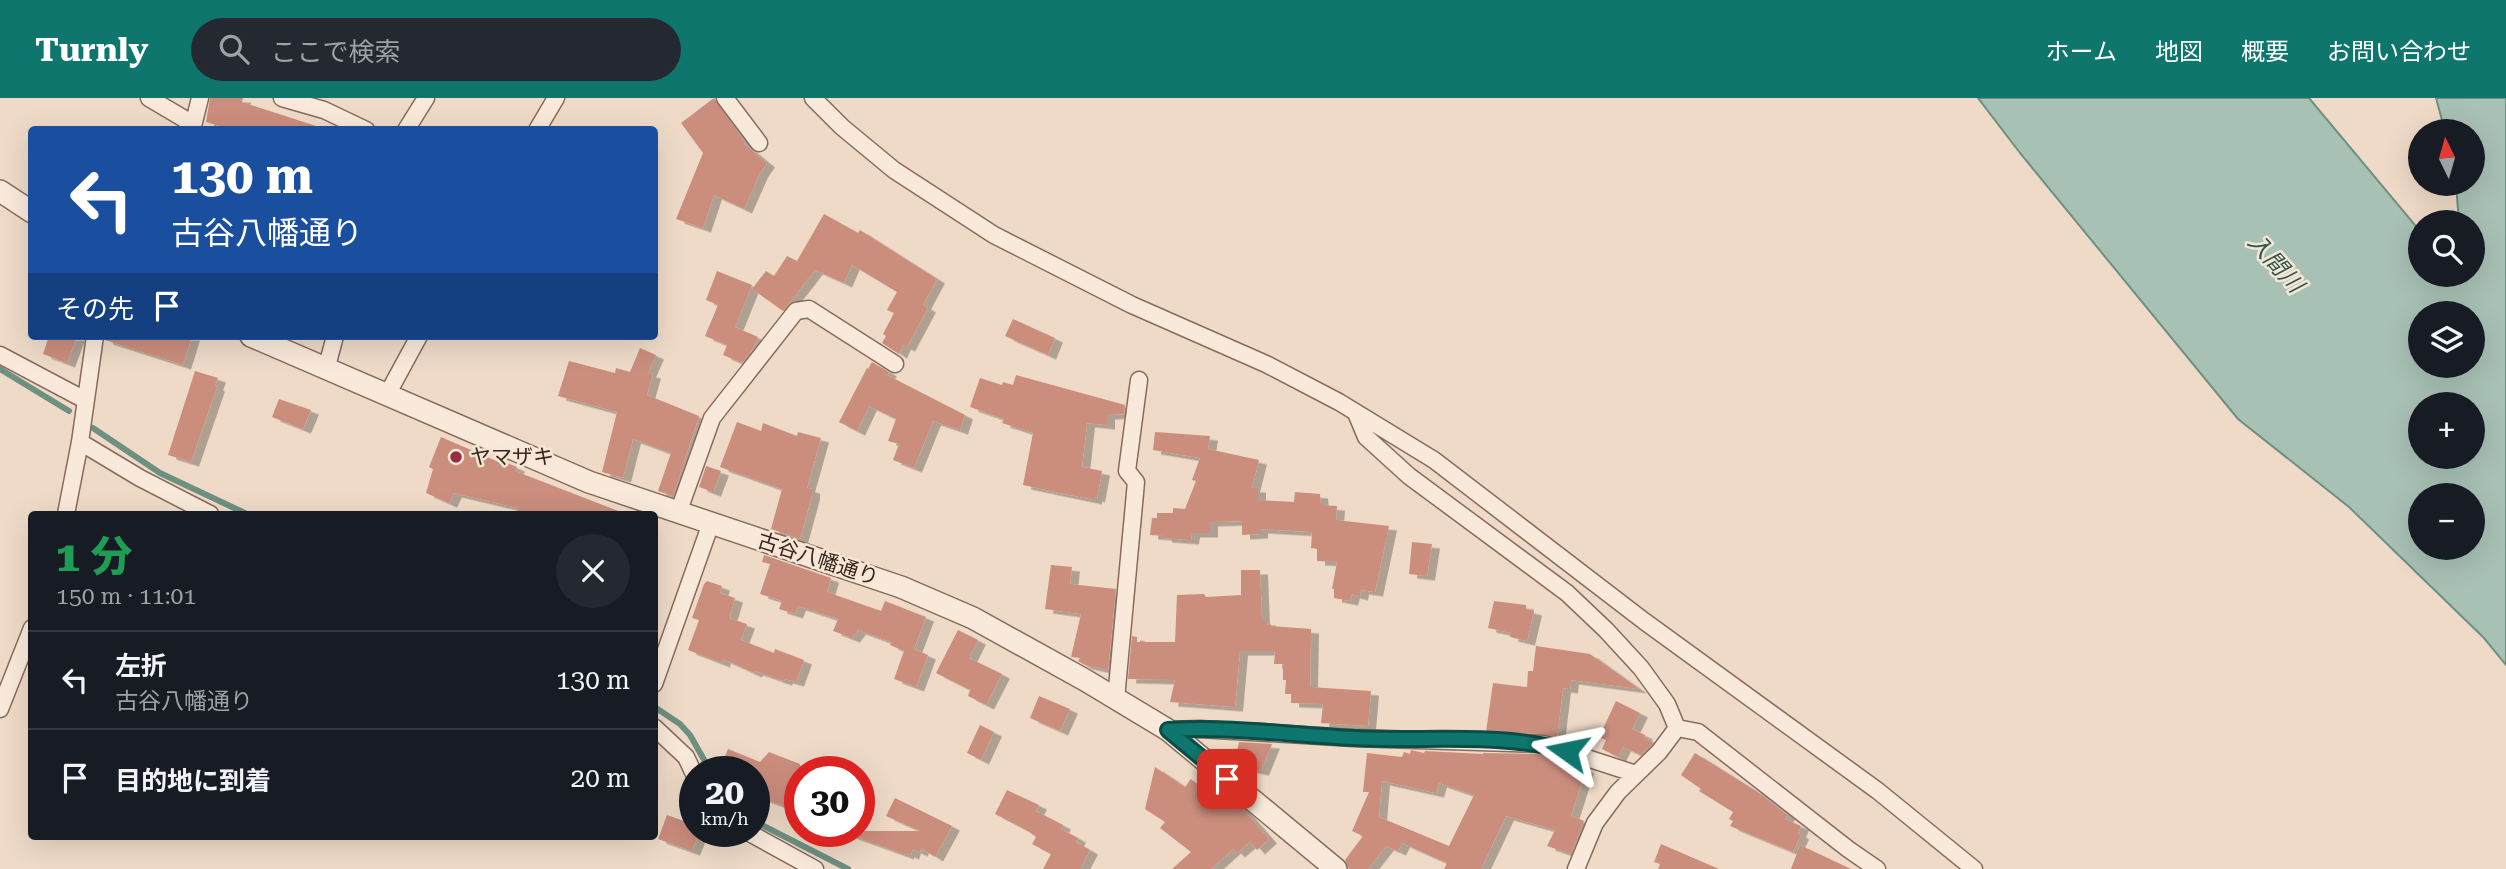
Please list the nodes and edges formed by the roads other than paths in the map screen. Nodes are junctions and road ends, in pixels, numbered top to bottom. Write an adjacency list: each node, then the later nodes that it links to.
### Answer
1 (149, 98): 8 (street)
2 (200, 98): 9 (street)
3 (282, 98): 10 (street)
4 (426, 98): 11 (street)
5 (556, 98): 12 (street)
6 (725, 98): 13 (street)
7 (813, 98): 26 (street)
8 (191, 126)
9 (193, 126)
10 (358, 126)
11 (408, 126)
12 (539, 126)
13 (759, 143)
14 (0, 191): 15 (street)
15 (28, 209)
16 (94, 340): 25 (street)
17 (260, 340): 22 (street, 古谷八幡通り)
18 (334, 340): 22 (street)
19 (417, 340): 24 (street)
20 (0, 355): 25 (street)
21 (895, 364): 30 (street)
22 (326, 370): 24 (street, 古谷八幡通り)
23 (1139, 380): 34 (street)
24 (387, 395): 30 (street, 古谷八幡通り)
25 (85, 400): 27 (street)
26 (1356, 413): 36 (street); 46 (street)
27 (80, 442): 28 (street); 29 (street)
28 (67, 511)
29 (204, 511)
30 (678, 513): 31 (street, 古谷八幡通り)
31 (711, 523): 33 (street); 34 (street, 古谷八幡通り)
32 (28, 638): 35 (street)
33 (658, 673)
34 (1116, 699): 37 (street, 古谷八幡通り)
35 (0, 709)
36 (1677, 728): 40 (street); 45 (street)
37 (1168, 730): 40 (street); 43 (street, 古谷八幡通り)
38 (658, 731): 39 (street)
39 (685, 756)
40 (1636, 774): 44 (street)
41 (770, 844): 42 (street)
42 (815, 869)
43 (1336, 869)
44 (1576, 869)
45 (1877, 869)
46 (1974, 869)

